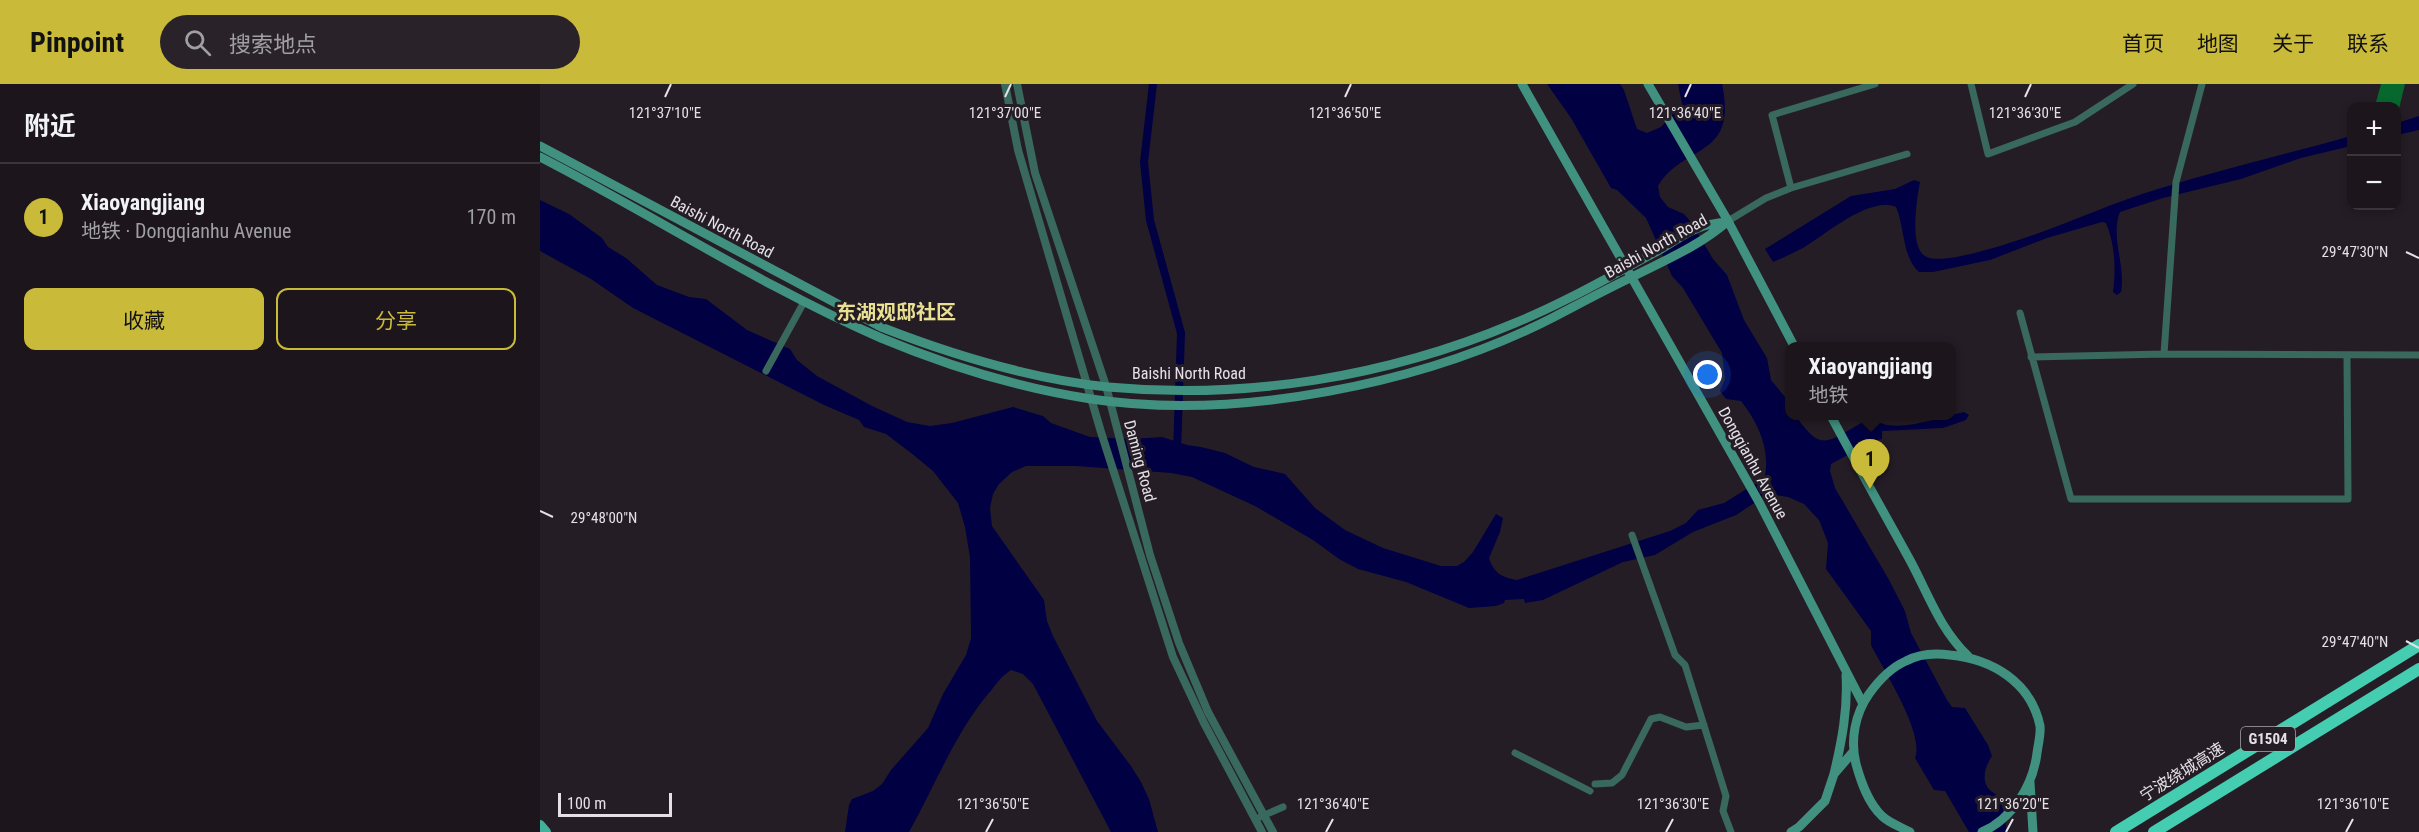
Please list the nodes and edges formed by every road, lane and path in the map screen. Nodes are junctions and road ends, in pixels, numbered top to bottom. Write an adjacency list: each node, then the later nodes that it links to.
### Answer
1 (1005, 84): 24 (street, Daming Road)
2 (1017, 84): 25 (street, Daming Road)
3 (1522, 84): 14 (main road, Dongqianhu Avenue)
4 (1648, 84): 13 (main road)
5 (1875, 84): 12 (street)
6 (1971, 84): 7 (street)
7 (2133, 84)
8 (2202, 84): 19 (street)
9 (540, 146): 24 (main road, Baishi North Road)
10 (1907, 154): 12 (street)
11 (540, 158): 16 (main road, Baishi North Road)
12 (1791, 188): 13 (street)
13 (1728, 221): 14 (main road, Baishi North Road); 15 (main road, Baishi North Road); 18 (main road)
14 (1625, 267): 15 (main road, Dongqianhu Avenue); 25 (main road, Baishi North Road)
15 (1632, 277): 27 (main road, Baishi North Road); 33 (main road, Dongqianhu Avenue)
16 (804, 302): 23 (street); 26 (main road, Baishi North Road)
17 (2020, 313): 22 (street)
18 (1792, 342)
19 (2164, 354): 21 (street); 22 (street)
20 (2419, 355): 21 (street)
21 (2347, 356): 22 (street)
22 (2031, 357)
23 (766, 371)
24 (1086, 383): 25 (main road, Baishi North Road); 26 (street, Daming Road)
25 (1106, 386): 27 (street, Daming Road)
26 (1091, 399): 27 (main road, Baishi North Road); 43 (street, Daming Road)
27 (1109, 400): 43 (street, Daming Road)
28 (1833, 420): 31 (main road)
29 (1632, 535): 35 (street)
30 (2419, 645): 53 (highway, 宁波绕城高速 / G1504)
31 (1968, 656): 34 (main road); 39 (main road)
32 (2419, 669): 54 (highway, G1504)
33 (1846, 670): 34 (main road, Dongqianhu Avenue); 38 (main road)
34 (1863, 704): 36 (main road)
35 (1704, 725): 40 (street); 48 (street)
36 (1853, 752): 38 (main road); 50 (main road)
37 (1515, 753): 41 (street)
38 (1834, 774): 49 (main road)
39 (2030, 782): 51 (main road); 52 (main road)
40 (1595, 784)
41 (1590, 791)
42 (1283, 807): 43 (street)
43 (1260, 817): 46 (street, Daming Road); 47 (street, Daming Road)
44 (540, 825): 45 (main road)
45 (546, 832)
46 (1262, 832)
47 (1273, 832)
48 (1731, 832)
49 (1791, 832)
50 (1910, 832)
51 (1982, 832)
52 (2033, 832)
53 (2116, 832)
54 (2154, 832)

